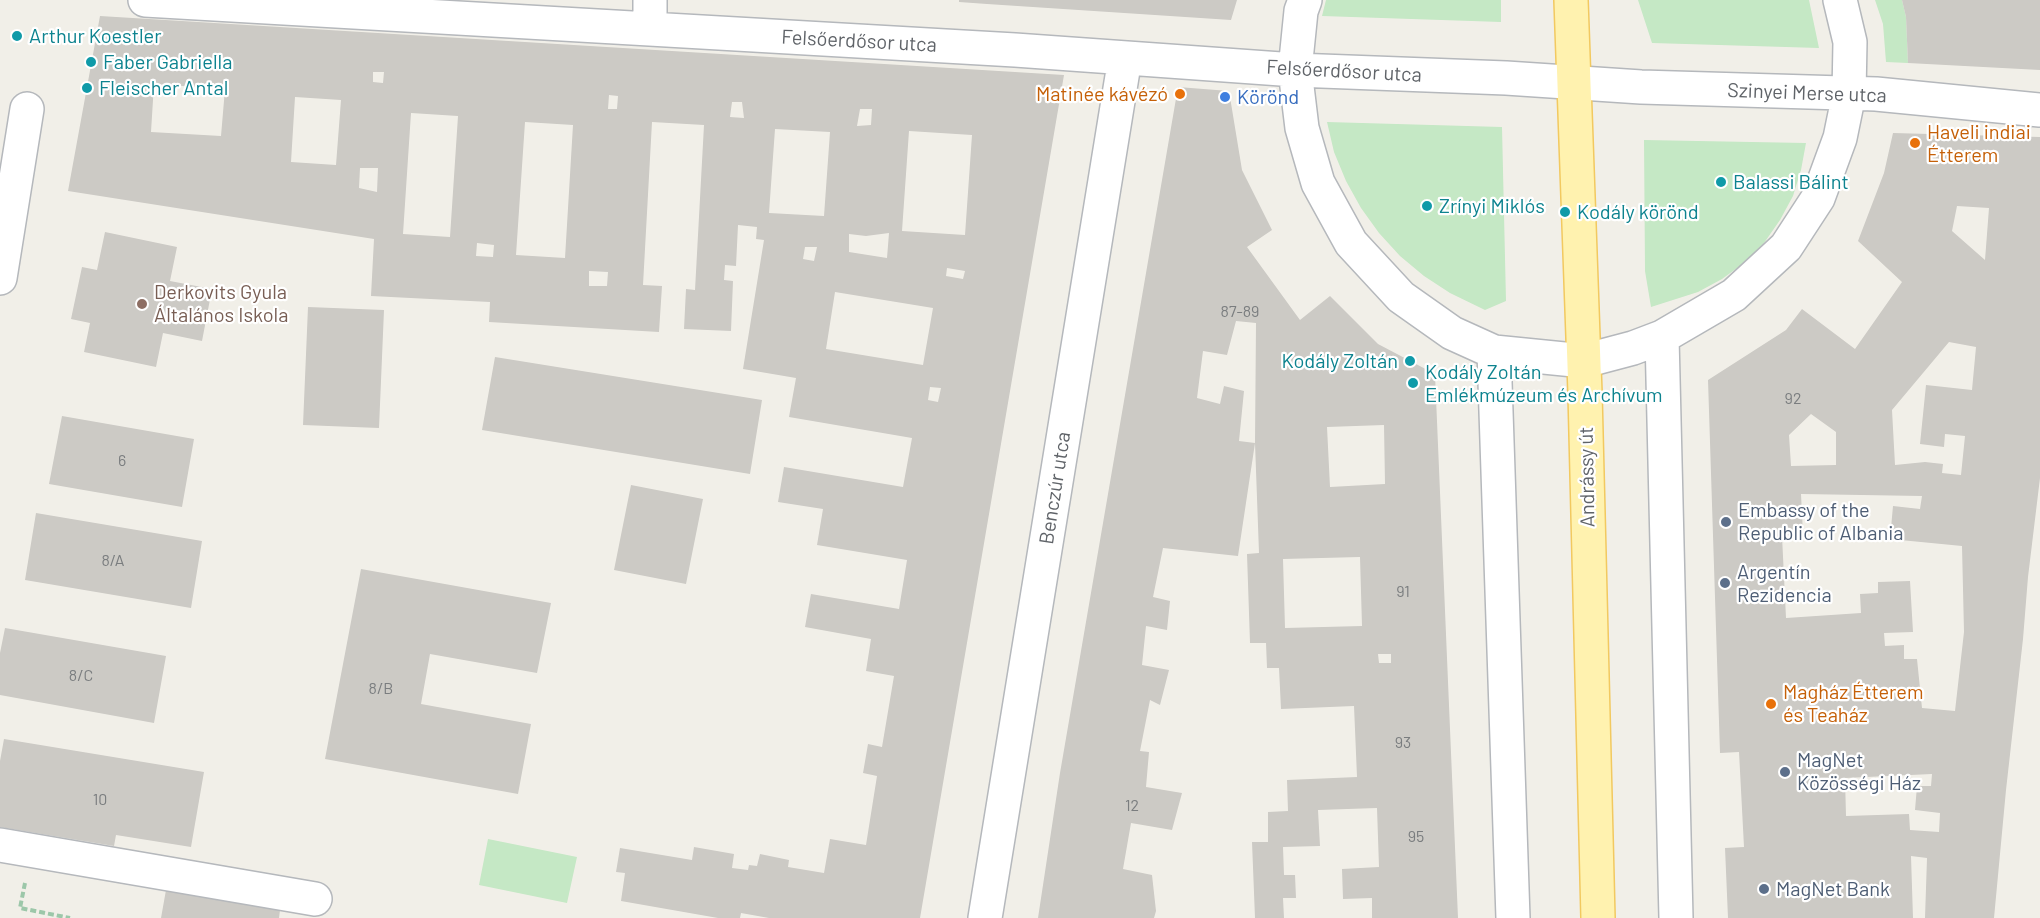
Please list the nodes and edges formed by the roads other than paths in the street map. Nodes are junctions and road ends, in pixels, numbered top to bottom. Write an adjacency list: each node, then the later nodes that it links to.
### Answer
1 (145, 0): 5 (street, Felsőerdősor utca)
2 (1305, 0): 7 (street)
3 (1571, 0): 8 (main road, Andrássy út)
4 (1840, 0): 9 (street)
5 (650, 14): 6 (street, Felsőerdősor utca)
6 (1125, 58): 7 (street, Felsőerdősor utca); 19 (street, Benczúr utca)
7 (1295, 70): 8 (street, Felsőerdősor utca); 15 (street)
8 (1573, 82): 9 (street, Szinyei Merse utca); 16 (main road, Andrássy út)
9 (1849, 94): 11 (street, Szinyei Merse utca); 14 (street)
10 (27, 109): 12 (street)
11 (2040, 110)
12 (3, 234): 13 (street)
13 (0, 278)
14 (1662, 337): 16 (street); 22 (street)
15 (1494, 352): 16 (street); 20 (street)
16 (1584, 361): 21 (main road, Andrássy út)
17 (16, 848): 18 (street)
18 (315, 899)
19 (985, 918)
20 (1513, 918)
21 (1598, 918)
22 (1676, 918)

